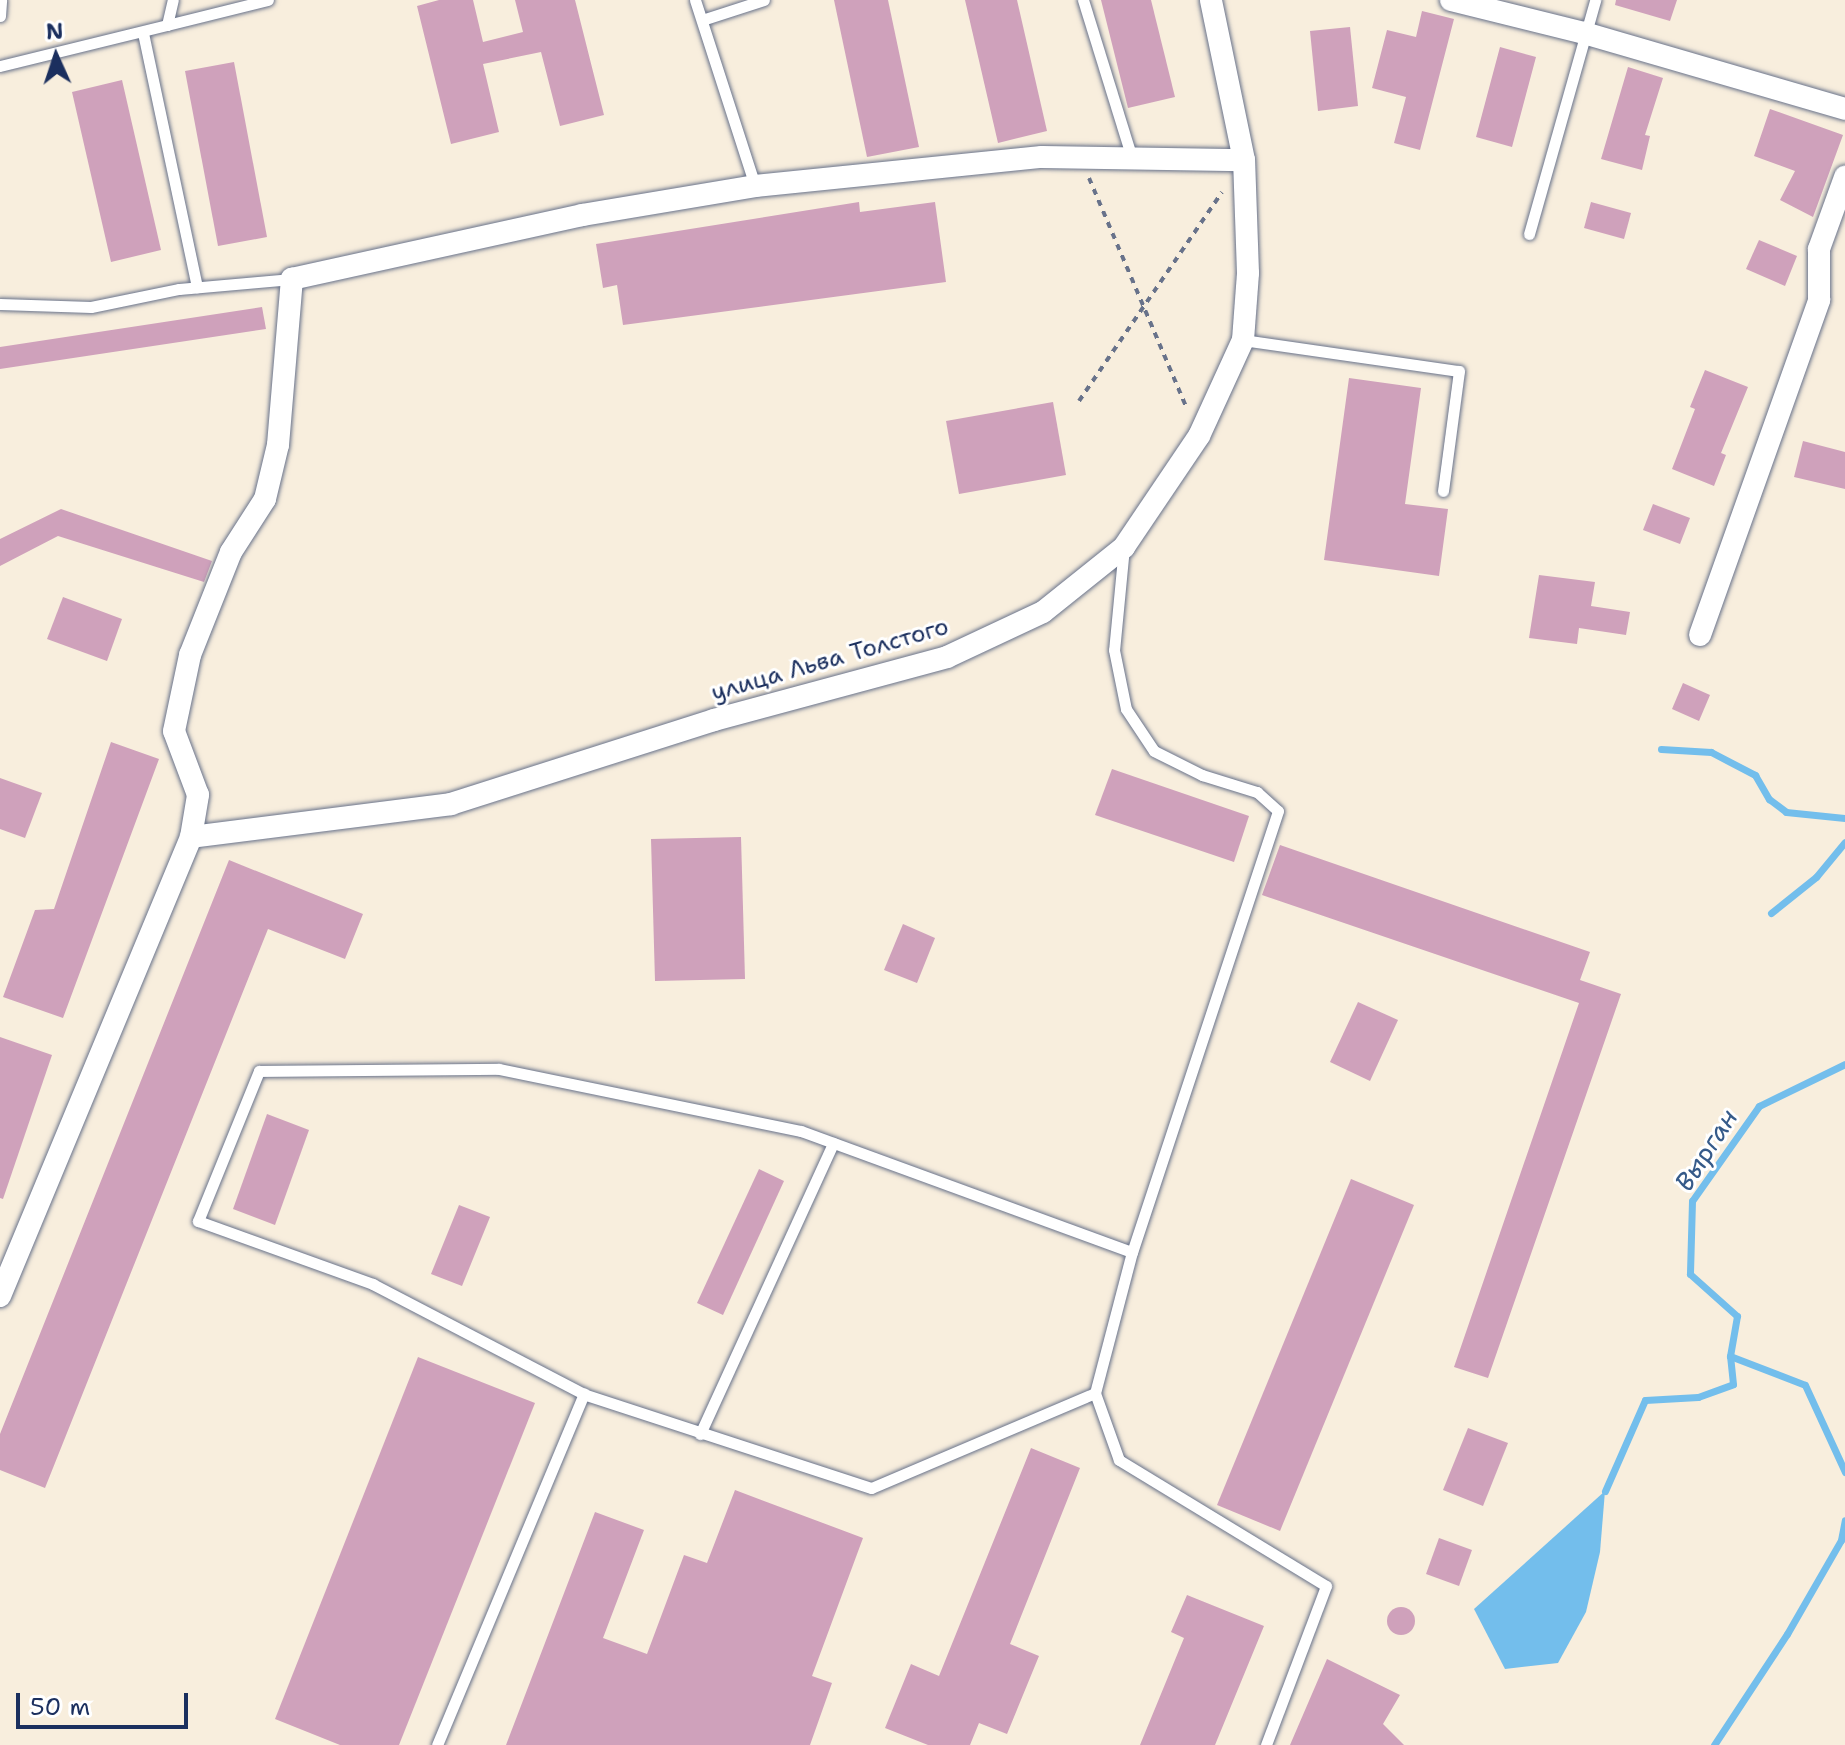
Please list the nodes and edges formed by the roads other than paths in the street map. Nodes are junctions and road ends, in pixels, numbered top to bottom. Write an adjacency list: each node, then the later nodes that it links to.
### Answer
1 (1, 0): 10 (lane)
2 (173, 0): 12 (lane)
3 (268, 0): 12 (lane)
4 (695, 0): 11 (lane)
5 (764, 0): 11 (lane)
6 (1083, 0): 17 (lane)
7 (1211, 0): 18 (street, улица Льва Толстого)
8 (1451, 0): 14 (street)
9 (1595, 0): 14 (lane)
10 (0, 16)
11 (702, 20): 20 (lane)
12 (167, 25): 13 (lane)
13 (143, 33): 15 (lane); 23 (lane)
14 (1584, 33): 16 (street); 21 (lane)
15 (0, 66)
16 (1845, 109)
17 (1132, 158): 18 (street); 20 (street)
18 (1244, 160): 25 (street, улица Льва Толстого)
19 (1845, 177): 28 (street)
20 (755, 186): 22 (street)
21 (1529, 234)
22 (292, 279): 23 (lane); 29 (street)
23 (197, 287): 24 (lane)
24 (0, 304)
25 (1243, 340): 26 (lane); 27 (street, улица Льва Толстого)
26 (1443, 491)
27 (1124, 547): 29 (street, улица Льва Толстого); 31 (lane)
28 (1700, 635)
29 (191, 837): 32 (street)
30 (833, 1143): 31 (lane); 34 (lane); 35 (lane)
31 (1132, 1252): 33 (lane)
32 (0, 1296)
33 (1095, 1393): 35 (lane); 37 (lane)
34 (584, 1394): 35 (lane); 36 (lane)
35 (700, 1434)
36 (437, 1745)
37 (1266, 1745)

